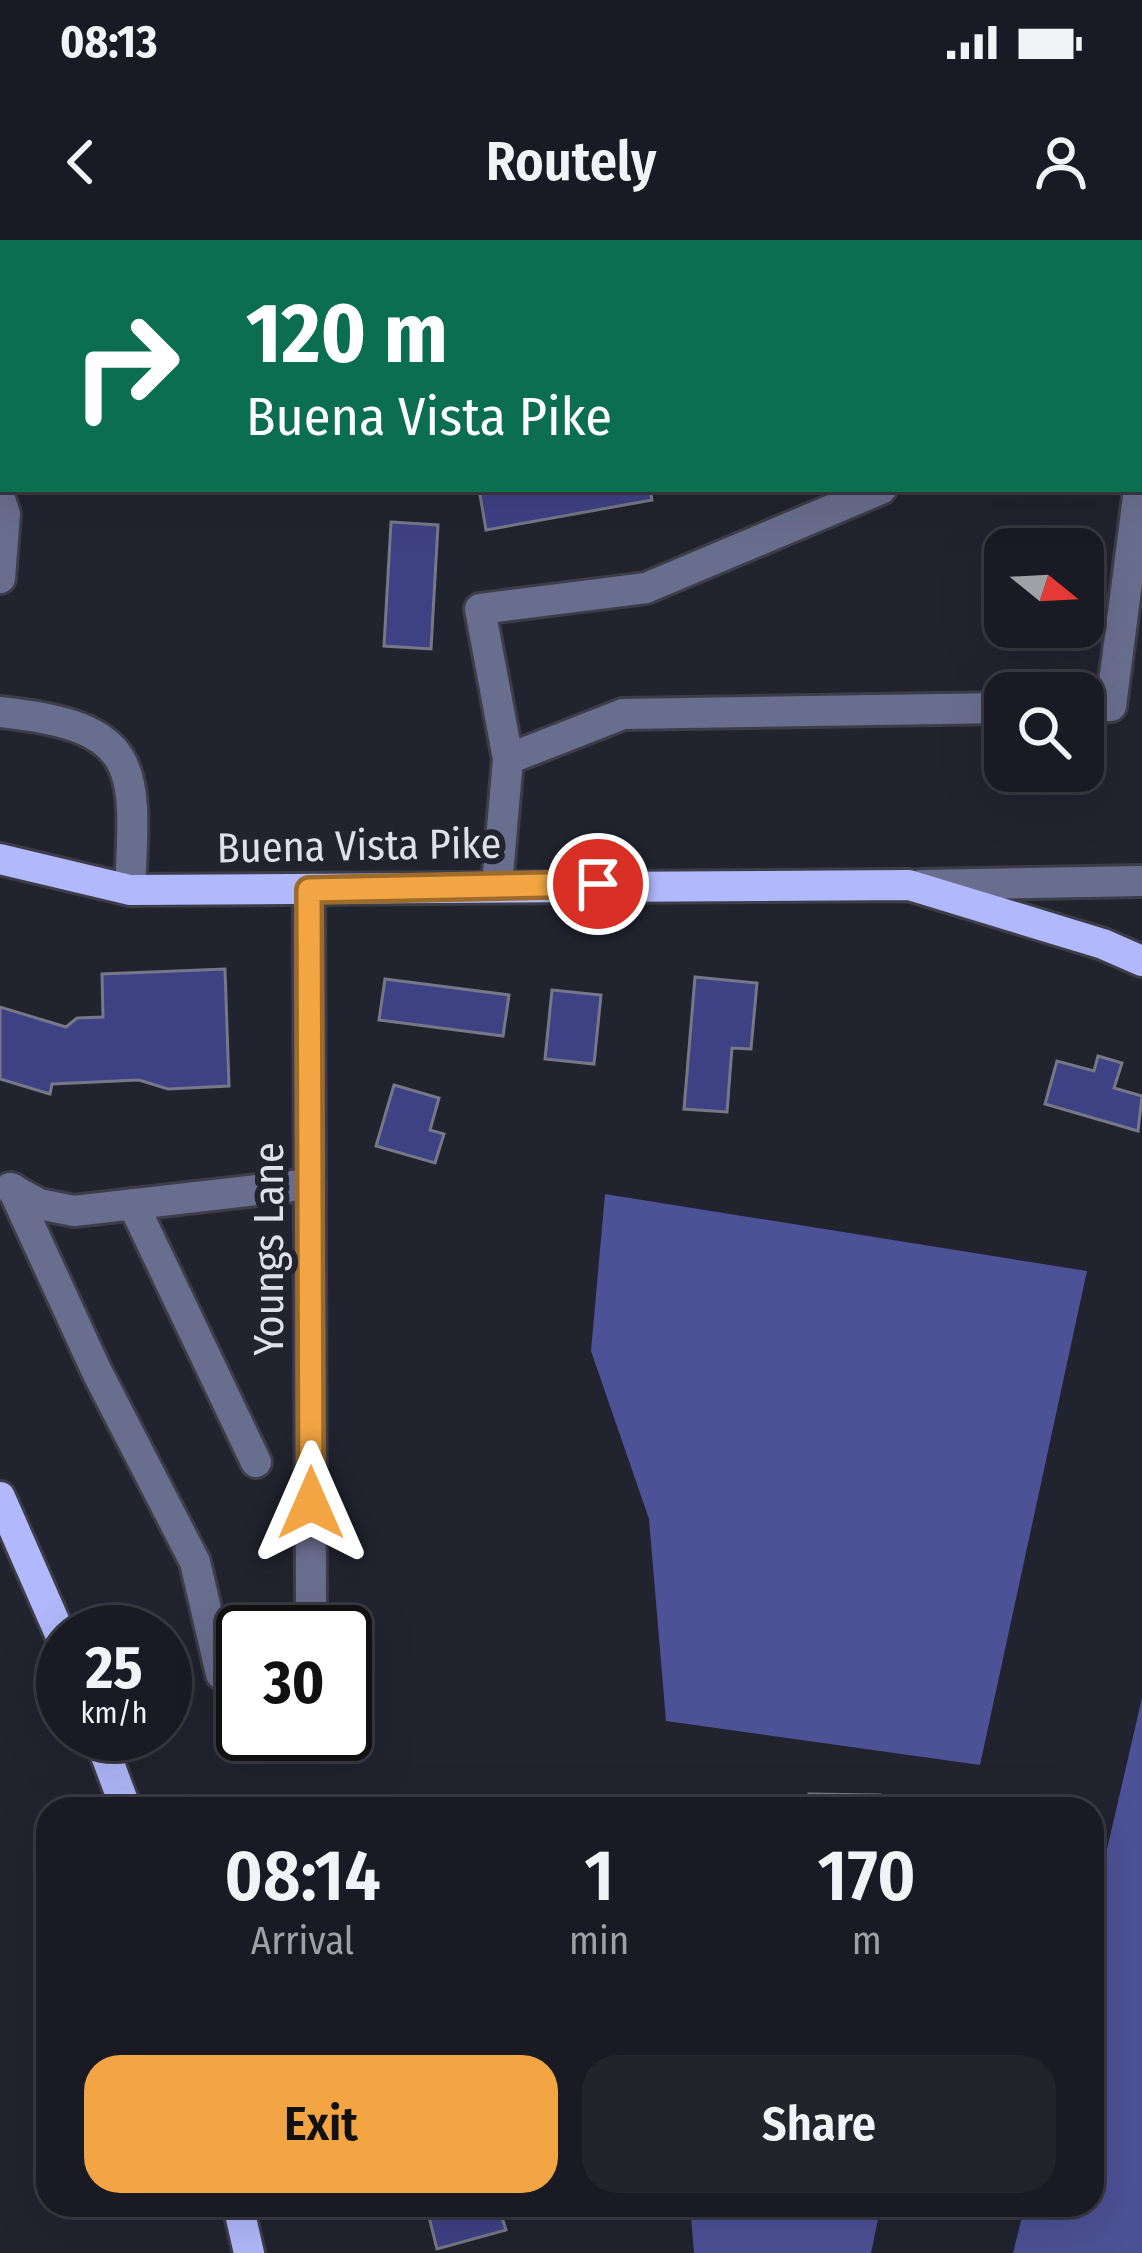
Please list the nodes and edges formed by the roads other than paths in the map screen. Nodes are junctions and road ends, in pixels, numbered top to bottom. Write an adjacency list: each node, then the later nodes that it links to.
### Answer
1 (874, 492): 8 (street)
2 (1138, 492): 5 (street)
3 (0, 499): 4 (street)
4 (0, 578)
5 (1104, 706)
6 (984, 708): 8 (street)
7 (0, 712): 13 (street)
8 (508, 759): 12 (street)
9 (0, 859): 13 (main road, Buena Vista Pike)
10 (1142, 880): 11 (street)
11 (909, 885): 12 (main road, Buena Vista Pike); 15 (main road, Buena Vista Pike)
12 (496, 886): 14 (main road, Buena Vista Pike)
13 (130, 890): 14 (main road, Buena Vista Pike)
14 (309, 890): 16 (street, Youngs Lane)
15 (1142, 961)
16 (310, 1184): 18 (street); 22 (street, Youngs Lane)
17 (7, 1185): 18 (street); 23 (street)
18 (133, 1204): 19 (street)
19 (256, 1462)
20 (0, 1497): 21 (main road)
21 (47, 1605)
22 (311, 1605)
23 (216, 1656)
24 (108, 1761): 25 (main road)
25 (121, 1797)
26 (241, 2217): 27 (main road)
27 (249, 2253)

